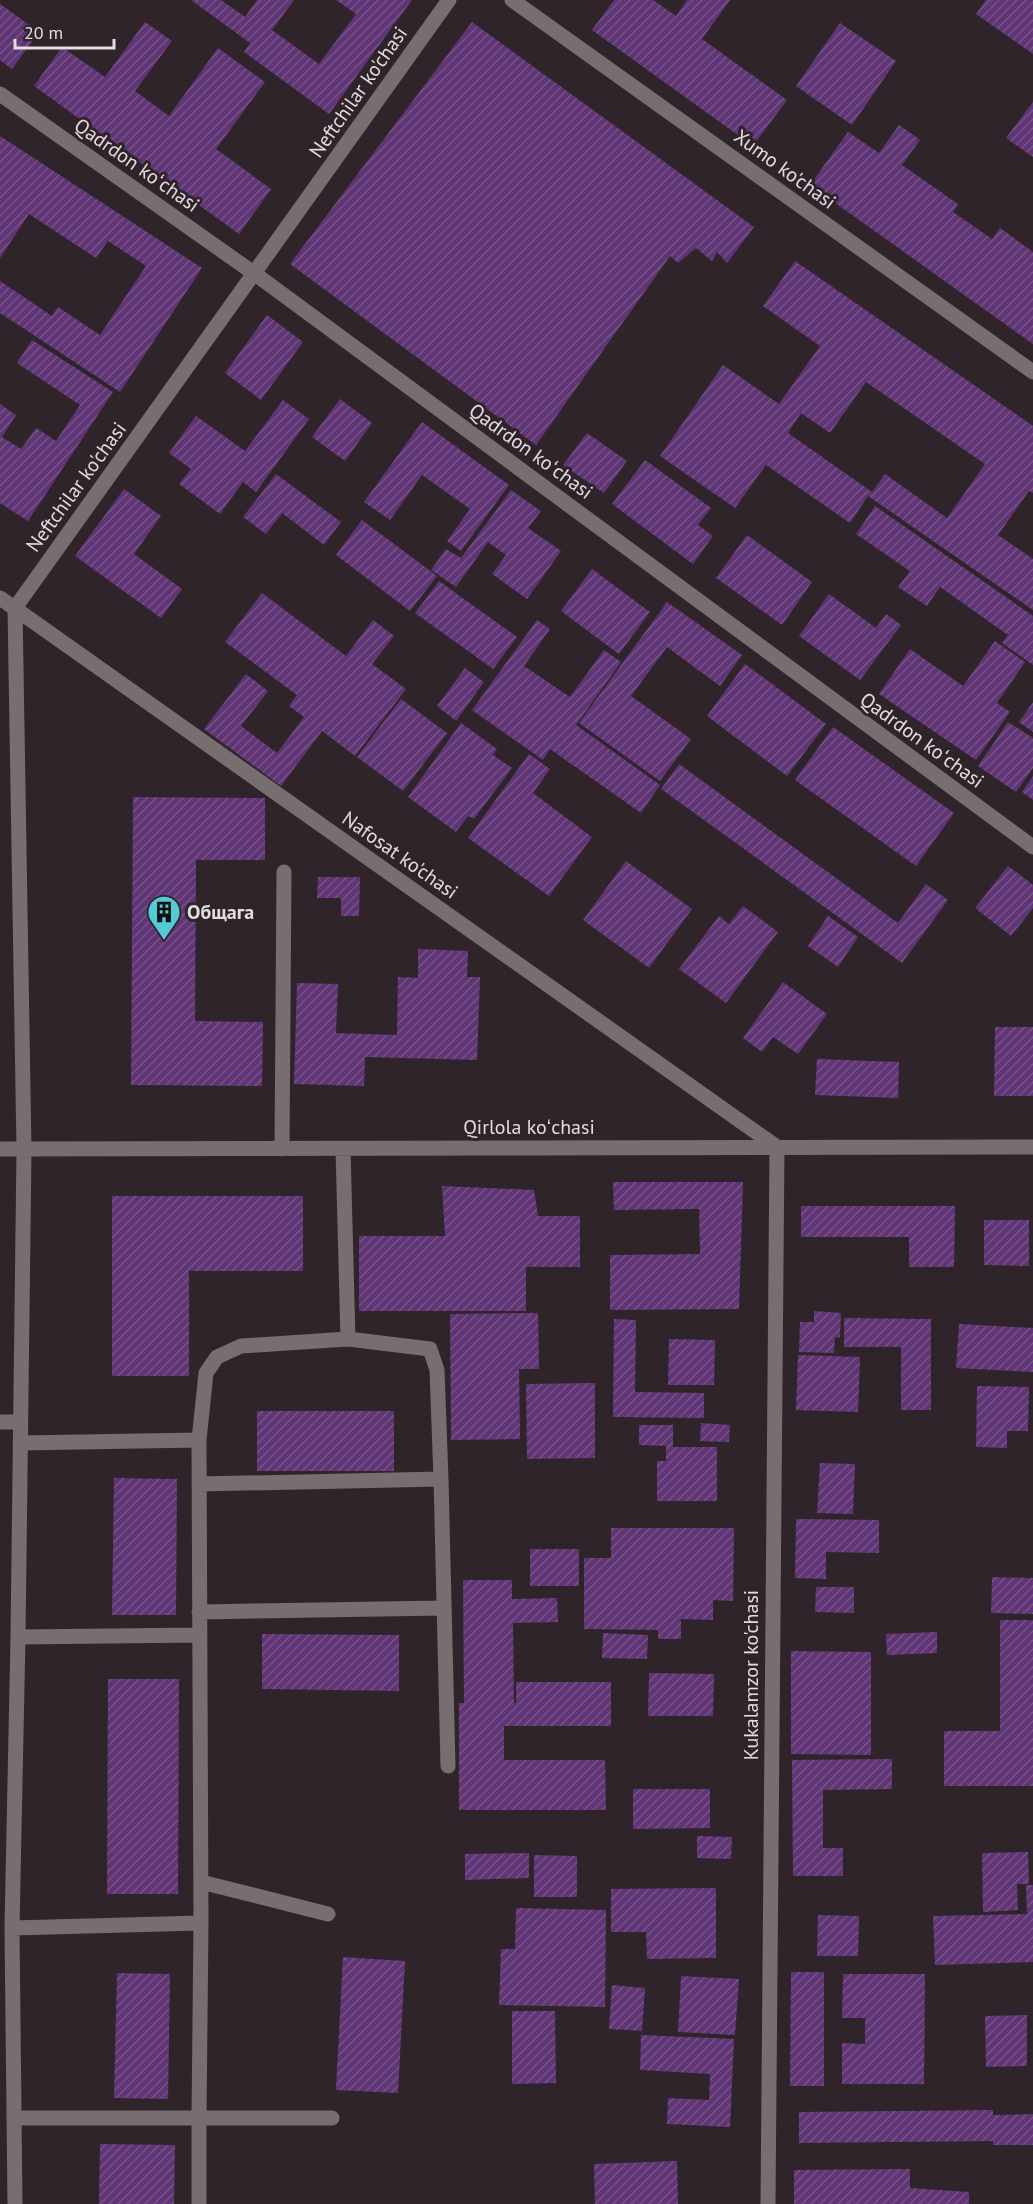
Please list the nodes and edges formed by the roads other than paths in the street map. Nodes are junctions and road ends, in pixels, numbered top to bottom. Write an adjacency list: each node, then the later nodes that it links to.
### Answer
1 (449, 0): 4 (street, Neftchilar ko'chasi)
2 (512, 0): 5 (street, Xumo ko'chasi)
3 (0, 94): 4 (street, Qadrdon koʻchasi)
4 (255, 274): 7 (street, Neftchilar ko'chasi); 8 (street, Qadrdon koʻchasi)
5 (1033, 372)
6 (0, 598): 7 (street, Nafosat ko'chasi)
7 (15, 608): 10 (street, Nafosat ko'chasi); 15 (street)
8 (1033, 848)
9 (284, 872): 13 (street)
10 (777, 1146): 11 (street, Qirlola koʻchasi); 14 (street, Qirlola koʻchasi); 38 (street, Kukalamzor ko'chasi)
11 (1033, 1147)
12 (0, 1149): 15 (street, Qirlola koʻchasi)
13 (282, 1149): 14 (street, Qirlola koʻchasi); 15 (street, Qirlola koʻchasi)
14 (343, 1149): 16 (street)
15 (24, 1150): 18 (street)
16 (348, 1339): 19 (street); 21 (street)
17 (0, 1422): 18 (street)
18 (20, 1422): 20 (street)
19 (199, 1440): 20 (street); 22 (street)
20 (20, 1443): 26 (street)
21 (441, 1479): 22 (street); 23 (street)
22 (200, 1484): 24 (street)
23 (444, 1608): 24 (street); 27 (street)
24 (199, 1611): 25 (street)
25 (200, 1635): 26 (street); 28 (street)
26 (18, 1637): 31 (street)
27 (447, 1766)
28 (201, 1882): 29 (street); 30 (street)
29 (328, 1914)
30 (201, 1923): 31 (street); 34 (street)
31 (12, 1928): 32 (street)
32 (6, 1989): 33 (street)
33 (15, 2118): 34 (street); 36 (street)
34 (199, 2118): 35 (street); 37 (street)
35 (332, 2118)
36 (15, 2204)
37 (199, 2204)
38 (768, 2204)

